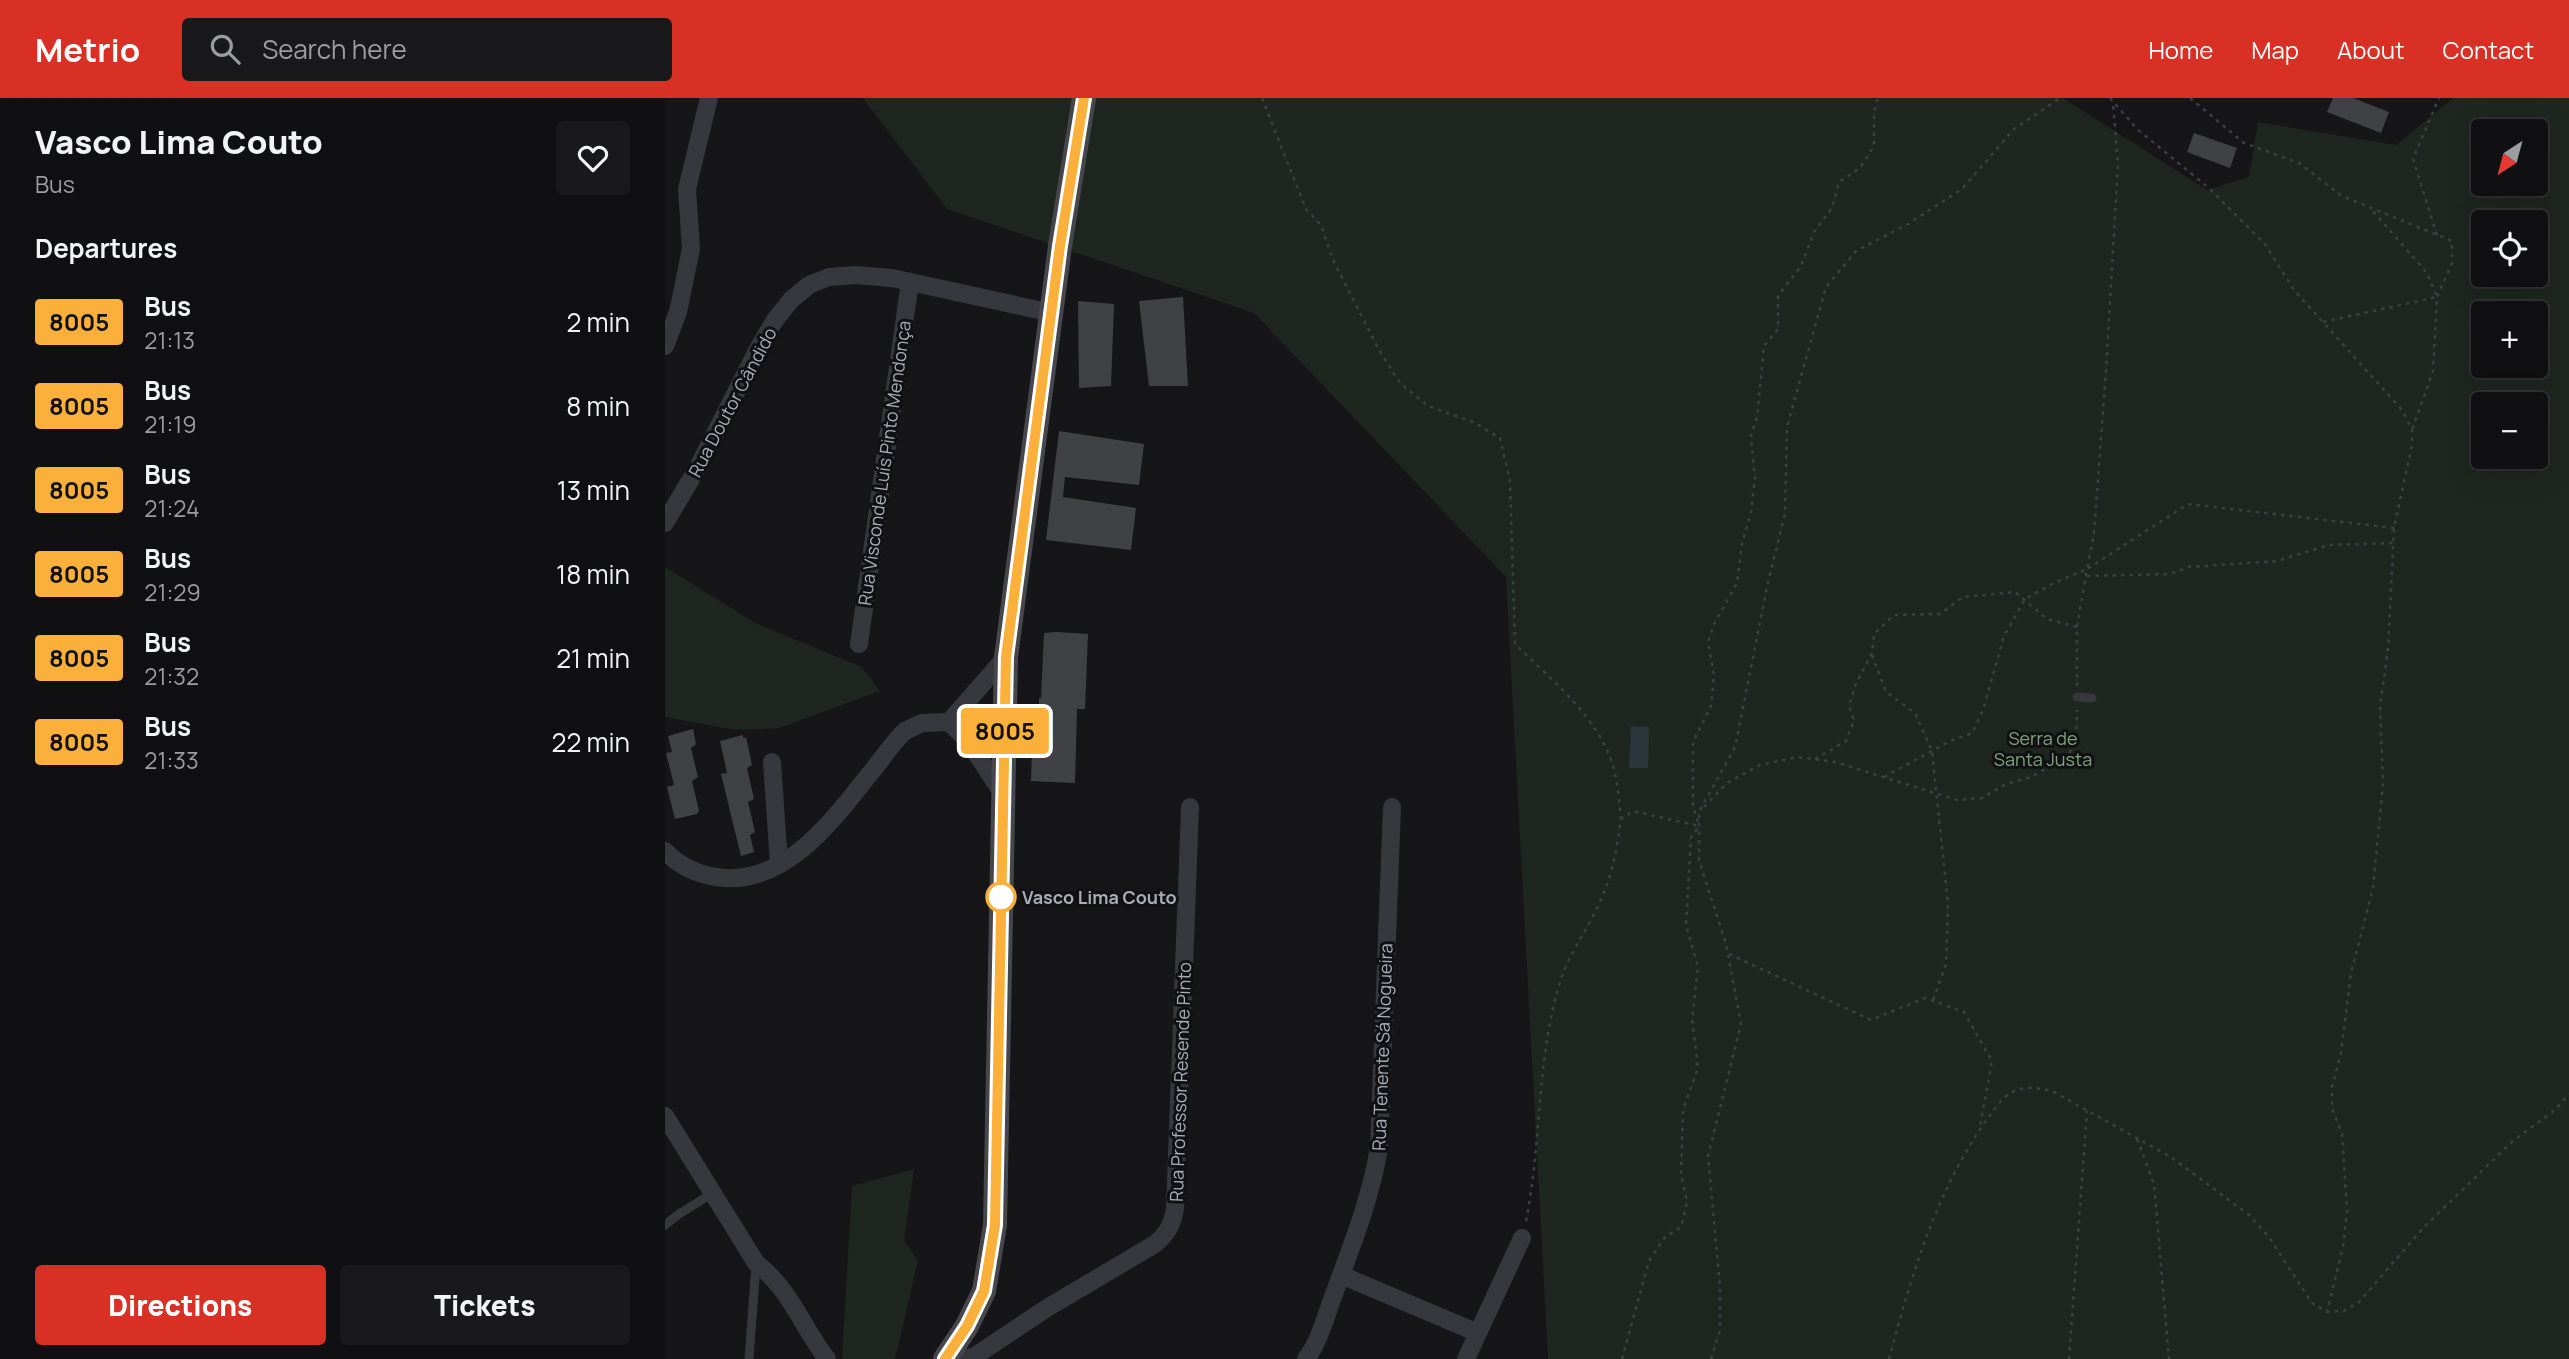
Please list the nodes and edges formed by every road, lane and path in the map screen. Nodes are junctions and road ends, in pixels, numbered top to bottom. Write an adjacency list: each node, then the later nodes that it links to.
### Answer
1 (709, 98): 16 (street)
2 (1084, 98): 14 (street)
3 (1262, 98): 41 (path)
4 (1878, 98): 42 (path)
5 (2060, 98): 40 (path)
6 (2110, 98): 9 (path)
7 (2190, 98): 10 (path)
8 (2439, 98): 11 (path)
9 (2113, 103): 15 (path); 21 (path)
10 (2370, 208): 11 (path); 13 (path)
11 (2437, 235): 13 (path)
12 (910, 282): 14 (street, Rua Doutor Cândido); 18 (street, Rua Doutor Cândido); 25 (street, Rua Visconde Luís Pinto Mendonça)
13 (2437, 297): 15 (path); 17 (path)
14 (1052, 313): 27 (street)
15 (2322, 322): 17 (path)
16 (665, 346)
17 (2411, 430): 19 (path)
18 (665, 523)
19 (2394, 528): 20 (path); 21 (path)
20 (2393, 543): 22 (path); 57 (path)
21 (2087, 569): 22 (path); 23 (path)
22 (2087, 576): 24 (path)
23 (2025, 599): 24 (path); 26 (path); 32 (path)
24 (2077, 627): 28 (path)
25 (859, 643)
26 (1871, 653): 32 (path); 33 (path)
27 (1006, 657): 30 (street); 31 (street)
28 (2077, 698): 29 (lane); 36 (path)
29 (2092, 698)
30 (955, 722): 31 (street); 37 (street); 44 (street)
31 (1005, 726): 37 (street)
32 (1932, 751): 35 (path); 36 (path)
33 (1815, 759): 35 (path); 40 (path)
34 (772, 762): 44 (street)
35 (1884, 776): 36 (path)
36 (1936, 793): 46 (path)
37 (1003, 794): 58 (street)
38 (1190, 807): 60 (street, Rua Professor Resende Pinto)
39 (1392, 807): 56 (street, Rua Tenente Sá Nogueira)
40 (1699, 812): 42 (path)
41 (1621, 820): 42 (path); 54 (path)
42 (1699, 826): 45 (path); 67 (path)
43 (665, 850): 44 (street)
44 (779, 864)
45 (1728, 954): 46 (path); 68 (path)
46 (1933, 1001): 50 (path)
47 (2569, 1094): 57 (path)
48 (2087, 1111): 50 (path); 51 (path); 70 (path)
49 (665, 1116): 52 (street)
50 (1980, 1129): 69 (path)
51 (2136, 1137): 57 (path); 71 (path)
52 (713, 1193): 53 (lane); 55 (street)
53 (665, 1226)
54 (1522, 1238): 59 (street)
55 (756, 1263): 61 (lane); 62 (street)
56 (1341, 1275): 59 (street); 65 (street, Rua Tenente Sá Nogueira)
57 (2327, 1312)
58 (967, 1326): 60 (street); 63 (street)
59 (1478, 1333): 66 (street)
60 (994, 1343): 64 (street, Rua Professor Resende Pinto)
61 (749, 1359)
62 (827, 1359)
63 (945, 1359)
64 (964, 1359)
65 (1306, 1359)
66 (1466, 1359)
67 (1622, 1359)
68 (1711, 1359)
69 (1889, 1359)
70 (2069, 1359)
71 (2168, 1359)

